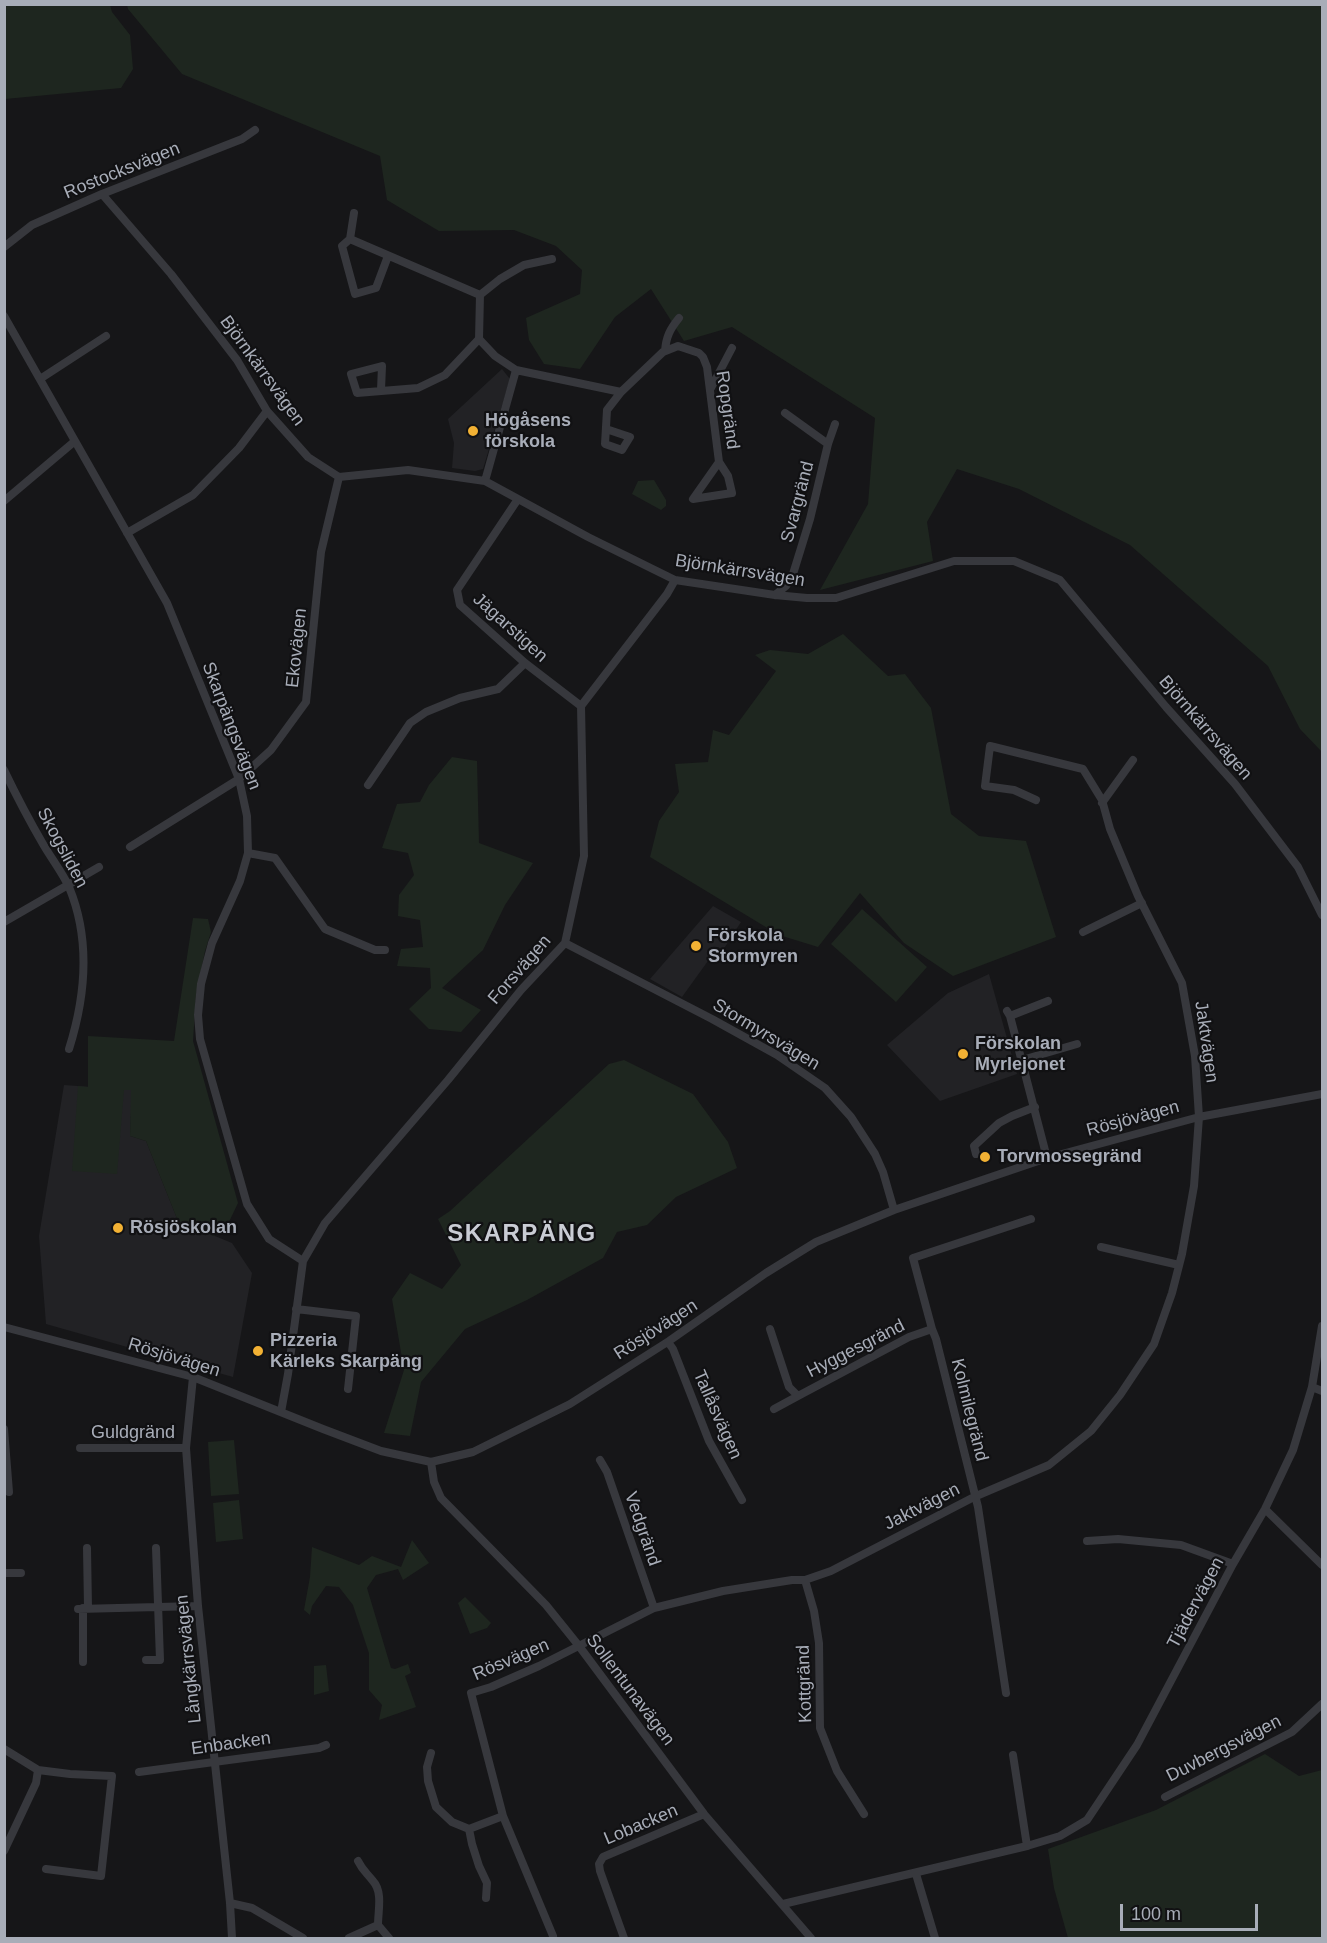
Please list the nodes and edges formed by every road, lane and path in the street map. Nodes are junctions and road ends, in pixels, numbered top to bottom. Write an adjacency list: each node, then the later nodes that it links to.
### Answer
1 (255, 130): 2 (street, Rostocksvägen)
2 (102, 194): 5 (street, Rostocksvägen); 20 (street, Björnkärrsvägen)
3 (354, 213): 4 (street)
4 (350, 239): 6 (street); 6 (street)
5 (4, 247)
6 (388, 256): 8 (street)
7 (552, 259): 8 (street)
8 (480, 295): 12 (street)
9 (4, 316): 16 (street, Skarpängsvägen)
10 (679, 318): 14 (street)
11 (106, 336): 16 (street)
12 (479, 339): 15 (street); 18 (street)
13 (732, 348): 17 (street)
14 (665, 351): 17 (street, Ropgränd); 19 (street)
15 (516, 370): 19 (street); 28 (street)
16 (40, 379): 24 (street, Skarpängsvägen)
17 (711, 389): 26 (street, Ropgränd)
18 (381, 390): 18 (street)
19 (621, 392): 23 (street)
20 (267, 411): 27 (street, Björnkärrsvägen); 31 (street)
21 (786, 413): 25 (street, Svargränd)
22 (835, 424): 25 (street, Svargränd)
23 (606, 429)
24 (75, 441): 30 (street); 31 (street, Skarpängsvägen)
25 (828, 444): 33 (street, Svargränd)
26 (719, 462): 26 (street, Ropgränd)
27 (339, 477): 28 (street, Björnkärrsvägen); 38 (street, Ekovägen)
28 (485, 481): 29 (street, Björnkärrsvägen)
29 (518, 499): 32 (street, Björnkärrsvägen); 34 (street, Jägarstigen)
30 (4, 501)
31 (127, 533): 38 (street, Skarpängsvägen)
32 (675, 580): 33 (street, Björnkärrsvägen); 35 (street)
33 (775, 595): 47 (street, Björnkärrsvägen)
34 (525, 663): 35 (street, Jägarstigen); 39 (street)
35 (581, 706): 50 (street, Forsvägen)
36 (1133, 760): 41 (street)
37 (4, 770): 45 (street, Skogsliden)
38 (239, 779): 42 (street, Ekovägen); 43 (street, Skarpängsvägen)
39 (368, 785)
40 (1036, 800): 41 (street, Jaktvägen)
41 (1102, 803): 46 (street, Jaktvägen)
42 (130, 847)
43 (248, 853): 51 (street); 64 (street, Skarpängsvägen)
44 (99, 867): 45 (street)
45 (68, 885): 48 (street); 54 (street, Skogsliden)
46 (1142, 903): 49 (street); 58 (street, Jaktvägen)
47 (1323, 915)
48 (4, 922)
49 (1083, 932)
50 (565, 944): 61 (street, Stormyrsvägen); 64 (street, Forsvägen)
51 (385, 950)
52 (1048, 1000): 55 (street)
53 (1077, 1044): 55 (street)
54 (69, 1049)
55 (1022, 1060): 57 (street)
56 (1323, 1094): 58 (street, Rösjövägen)
57 (1035, 1107): 59 (street); 60 (street)
58 (1199, 1117): 60 (street, Rösjövägen); 65 (street, Jaktvägen)
59 (976, 1154)
60 (1047, 1158): 61 (street, Rösjövägen)
61 (894, 1210): 71 (street, Rösjövägen)
62 (1031, 1220): 70 (street, Kolmilegränd)
63 (1101, 1247): 65 (street)
64 (303, 1261): 66 (street, Forsvägen)
65 (1179, 1265): 85 (street, Jaktvägen)
66 (296, 1309): 74 (street); 78 (street, Forsvägen)
67 (1323, 1326): 73 (street, Tjädervägen)
68 (4, 1327): 72 (street, Rösjövägen)
69 (770, 1329): 76 (street, Hyggesgränd)
70 (932, 1329): 76 (street, Hyggesgränd); 85 (street, Kolmilegränd)
71 (668, 1342): 83 (street, Rösjövägen); 86 (street, Tallåsvägen)
72 (193, 1377): 78 (street, Rösjövägen); 81 (street, Långkärrsvägen)
73 (1312, 1387): 75 (street); 87 (street, Tjädervägen)
74 (348, 1389)
75 (1323, 1391)
76 (798, 1396): 77 (street)
77 (774, 1409)
78 (281, 1412): 83 (street, Rösjövägen)
79 (4, 1429): 84 (street)
80 (80, 1448): 81 (street, Guldgränd)
81 (186, 1448): 96 (street, Långkärrsvägen)
82 (600, 1460): 99 (street, Vedgränd)
83 (431, 1462): 100 (street, Sollentunavägen)
84 (9, 1492)
85 (974, 1497): 95 (street, Jaktvägen); 103 (street, Kolmilegränd)
86 (742, 1500)
87 (1265, 1509): 91 (street, Tjädervägen); 92 (street)
88 (1087, 1541): 91 (street)
89 (87, 1548): 98 (street)
90 (156, 1548): 97 (street)
91 (1233, 1564): 117 (street, Tjädervägen)
92 (1323, 1565)
93 (4, 1573): 94 (street)
94 (21, 1573)
95 (805, 1580): 99 (street, Jaktvägen); 114 (street, Kottgränd)
96 (198, 1606): 97 (street); 109 (street, Långkärrsvägen)
97 (159, 1607): 98 (street); 101 (street)
98 (83, 1608): 102 (street)
99 (654, 1608): 100 (street, Jaktvägen)
100 (579, 1646): 113 (street, Sollentunavägen); 115 (street, Rösvägen)
101 (146, 1660)
102 (83, 1662)
103 (1006, 1693)
104 (1323, 1704): 112 (street, Duvbergsvägen)
105 (326, 1745): 109 (street, Enbacken)
106 (4, 1749): 110 (street)
107 (431, 1753): 116 (street)
108 (1013, 1755): 117 (street)
109 (214, 1761): 111 (street, Enbacken); 123 (street, Långkärrsvägen)
110 (38, 1770): 118 (street); 120 (street)
111 (139, 1772)
112 (1165, 1797)
113 (704, 1814): 124 (street, Sollentunavägen); 131 (street, Lobacken)
114 (864, 1814)
115 (503, 1816): 116 (street); 126 (street, Rösvägen)
116 (469, 1829): 122 (street)
117 (1027, 1846): 121 (street, Tjädervägen)
118 (4, 1851)
119 (358, 1861): 125 (street)
120 (46, 1869)
121 (916, 1874): 124 (street, Tjädervägen); 133 (street)
122 (486, 1898)
123 (230, 1903): 127 (street, Långkärrsvägen); 128 (street)
124 (783, 1904): 132 (street, Sollentunavägen)
125 (378, 1925): 129 (street); 130 (street)
126 (553, 1936)
127 (232, 1938)
128 (303, 1938)
129 (349, 1938)
130 (388, 1938)
131 (624, 1938)
132 (811, 1938)
133 (935, 1938)

